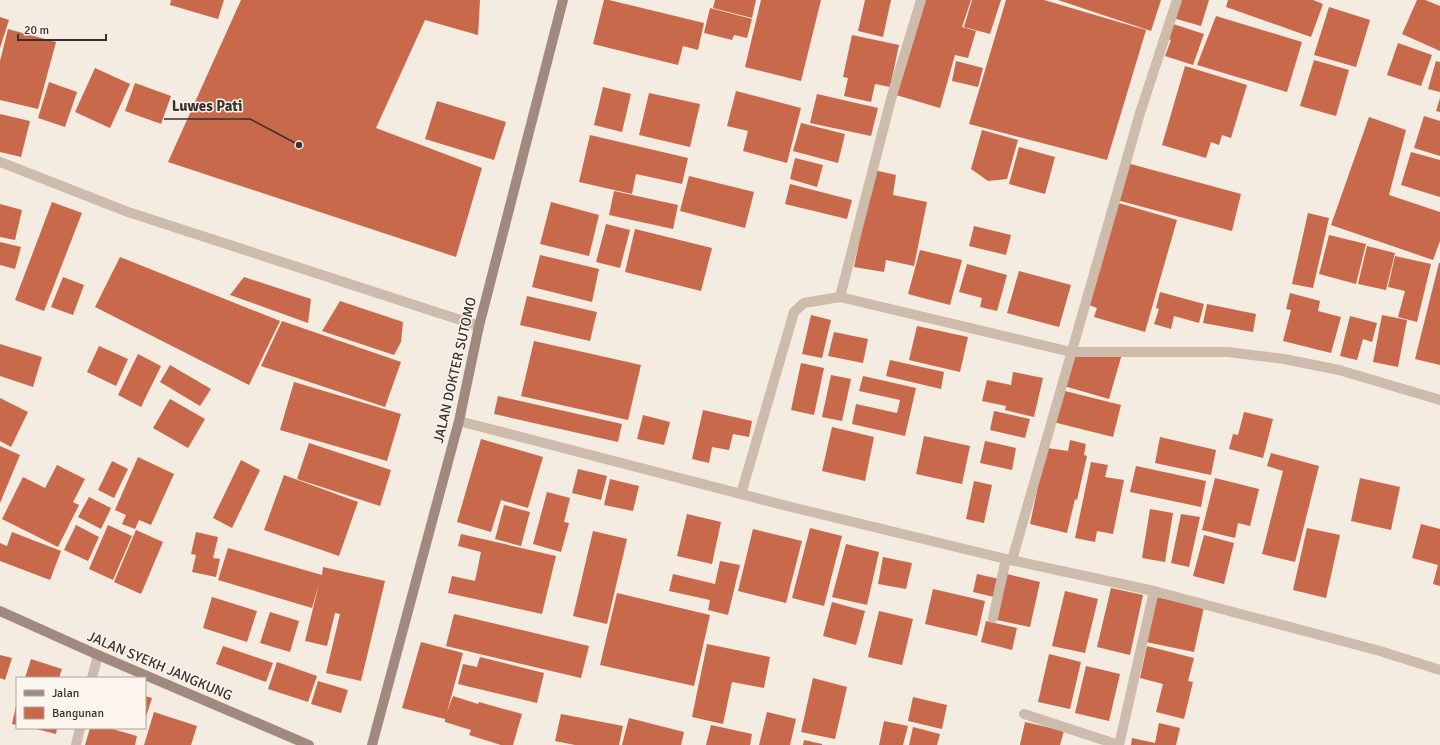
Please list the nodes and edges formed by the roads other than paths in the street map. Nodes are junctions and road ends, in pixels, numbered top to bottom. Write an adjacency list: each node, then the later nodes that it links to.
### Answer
1 (563, 0): 6 (main road, JALAN DOKTER SUTOMO)
2 (921, 0): 5 (street)
3 (1177, 0): 7 (street)
4 (0, 162): 6 (street)
5 (840, 297): 7 (street); 10 (street)
6 (479, 326): 9 (main road, JALAN DOKTER SUTOMO)
7 (1071, 352): 8 (street); 11 (street)
8 (1440, 400)
9 (459, 421): 10 (street); 20 (main road, JALAN DOKTER SUTOMO)
10 (741, 494): 11 (street)
11 (1009, 559): 12 (street); 14 (street)
12 (1154, 591): 16 (street); 23 (street)
13 (0, 611): 15 (main road, JALAN SYEKH JANGKUNG)
14 (993, 618)
15 (98, 655): 17 (street); 22 (main road, JALAN SYEKH JANGKUNG)
16 (1440, 670)
17 (92, 677)
18 (1024, 714): 23 (street)
19 (80, 729): 21 (street)
20 (373, 742)
21 (76, 745)
22 (310, 745)
23 (1119, 745)

